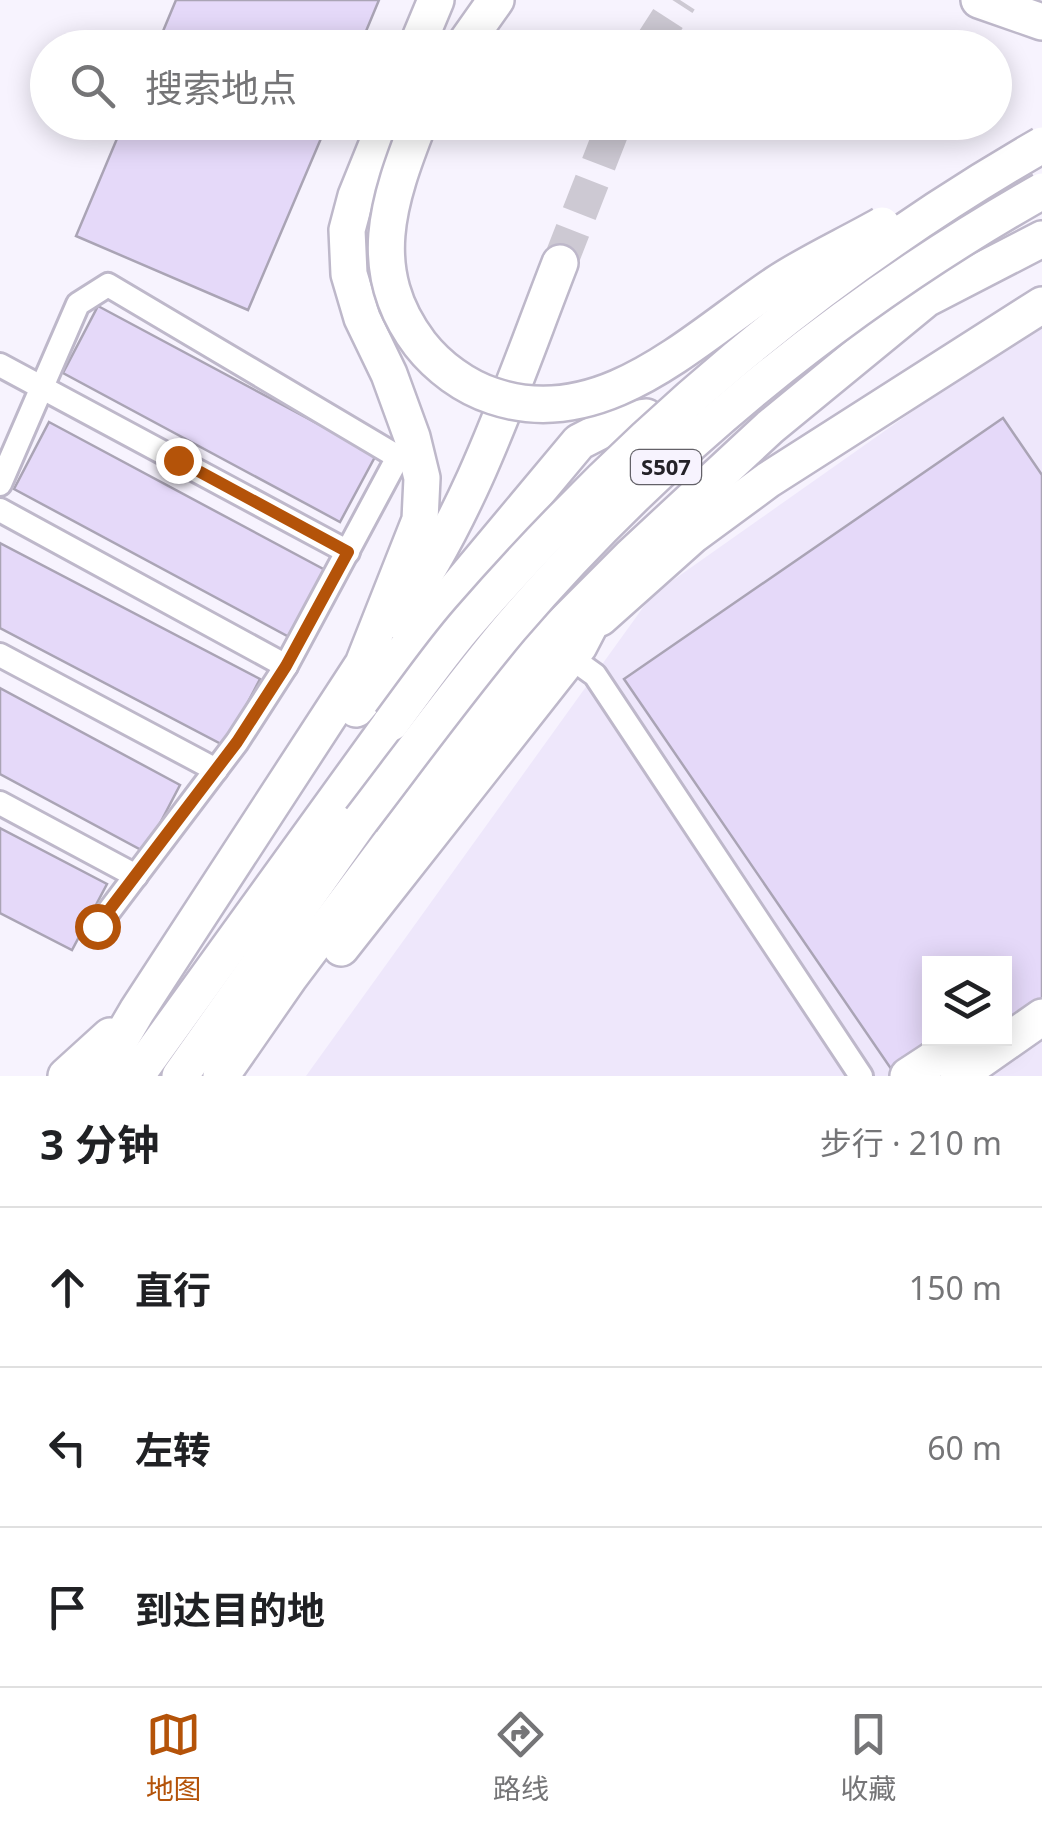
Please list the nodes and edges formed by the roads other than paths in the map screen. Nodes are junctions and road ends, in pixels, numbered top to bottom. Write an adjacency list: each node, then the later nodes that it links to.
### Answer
1 (436, 0): 5 (highway)
2 (496, 0): 6 (highway)
3 (979, 0): 4 (highway)
4 (1042, 22)
5 (424, 30)
6 (475, 30)
7 (379, 140): 25 (highway)
8 (412, 140): 10 (highway, bridge)
9 (1042, 145): 10 (highway, S507, bridge)
10 (978, 181): 40 (highway, S507, bridge)
11 (1042, 191): 41 (highway, S507, bridge)
12 (1042, 239): 19 (highway)
13 (1042, 260): 19 (highway)
14 (560, 263): 25 (highway)
15 (1042, 305): 23 (highway)
16 (0, 365): 17 (lane)
17 (42, 386): 18 (lane); 21 (lane); 21 (lane)
18 (0, 484)
19 (682, 508): 22 (highway); 29 (highway)
20 (0, 510): 26 (lane)
21 (348, 552): 26 (lane)
22 (623, 564): 23 (highway); 42 (highway)
23 (579, 643): 43 (highway); 44 (lane)
24 (0, 655): 27 (lane)
25 (363, 664): 29 (highway)
26 (286, 666): 27 (lane)
27 (216, 770): 30 (lane)
28 (0, 804): 30 (lane)
29 (265, 815): 34 (highway)
30 (136, 876): 31 (lane)
31 (97, 926)
32 (1042, 989): 33 (highway)
33 (1012, 1009)
34 (137, 1012): 37 (highway); 38 (highway); 39 (highway)
35 (1042, 1017): 46 (highway)
36 (954, 1046): 45 (highway)
37 (66, 1076)
38 (88, 1076)
39 (98, 1076)
40 (136, 1076)
41 (180, 1076)
42 (220, 1076)
43 (236, 1076)
44 (861, 1076)
45 (908, 1076)
46 (958, 1076)

